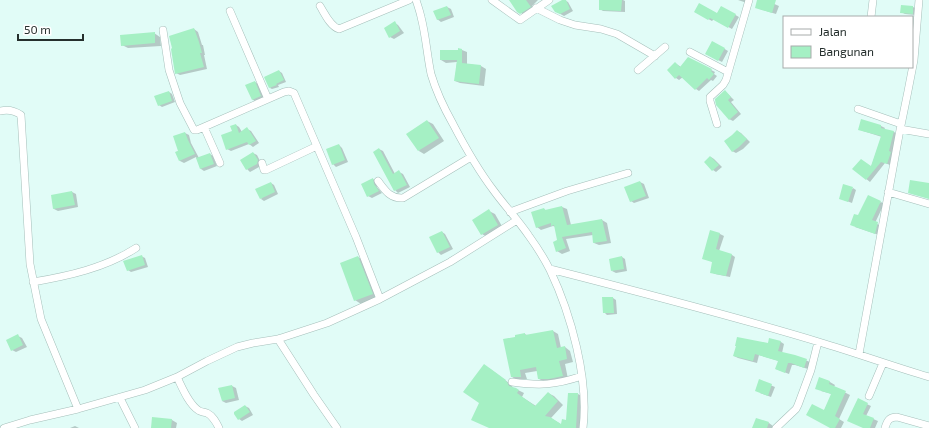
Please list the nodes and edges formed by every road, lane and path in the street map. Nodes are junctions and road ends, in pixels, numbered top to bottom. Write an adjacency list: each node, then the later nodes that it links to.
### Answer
1 (409, 0): 8 (street)
2 (416, 0): 28 (street)
3 (492, 0): 9 (street)
4 (549, 0): 9 (street)
5 (750, 0): 19 (street)
6 (873, 0): 11 (street)
7 (918, 0): 16 (street)
8 (320, 6)
9 (536, 8): 15 (street)
10 (230, 12): 20 (street)
11 (871, 16)
12 (163, 30): 25 (street)
13 (665, 47): 15 (street)
14 (690, 52): 19 (street)
15 (655, 56): 18 (street)
16 (913, 65)
17 (912, 68): 24 (street)
18 (638, 70)
19 (728, 72): 23 (street)
20 (268, 98): 25 (street); 27 (street)
21 (858, 109): 24 (street)
22 (0, 111): 39 (street)
23 (717, 124)
24 (901, 126): 26 (street); 33 (street)
25 (204, 127): 29 (street)
26 (929, 134)
27 (317, 146): 30 (street); 40 (street)
28 (471, 157): 32 (street); 35 (street)
29 (220, 163)
30 (262, 163)
31 (628, 174): 35 (street)
32 (378, 181)
33 (888, 192): 34 (street); 43 (street)
34 (929, 204)
35 (510, 212): 36 (street)
36 (517, 220): 38 (street); 40 (street)
37 (136, 248): 39 (street)
38 (550, 269): 42 (street); 45 (street)
39 (33, 282): 51 (street)
40 (380, 299): 41 (street)
41 (278, 339): 46 (street); 56 (street)
42 (818, 342): 43 (street); 58 (street)
43 (859, 354): 44 (street)
44 (883, 363): 47 (street); 49 (street)
45 (582, 376): 48 (street); 57 (street)
46 (177, 377): 50 (street); 55 (street)
47 (929, 377)
48 (512, 382)
49 (870, 396)
50 (120, 398): 51 (street); 54 (street)
51 (78, 409): 53 (street)
52 (929, 426): 59 (street)
53 (4, 428)
54 (135, 428)
55 (219, 428)
56 (337, 428)
57 (583, 428)
58 (776, 428)
59 (885, 428)

